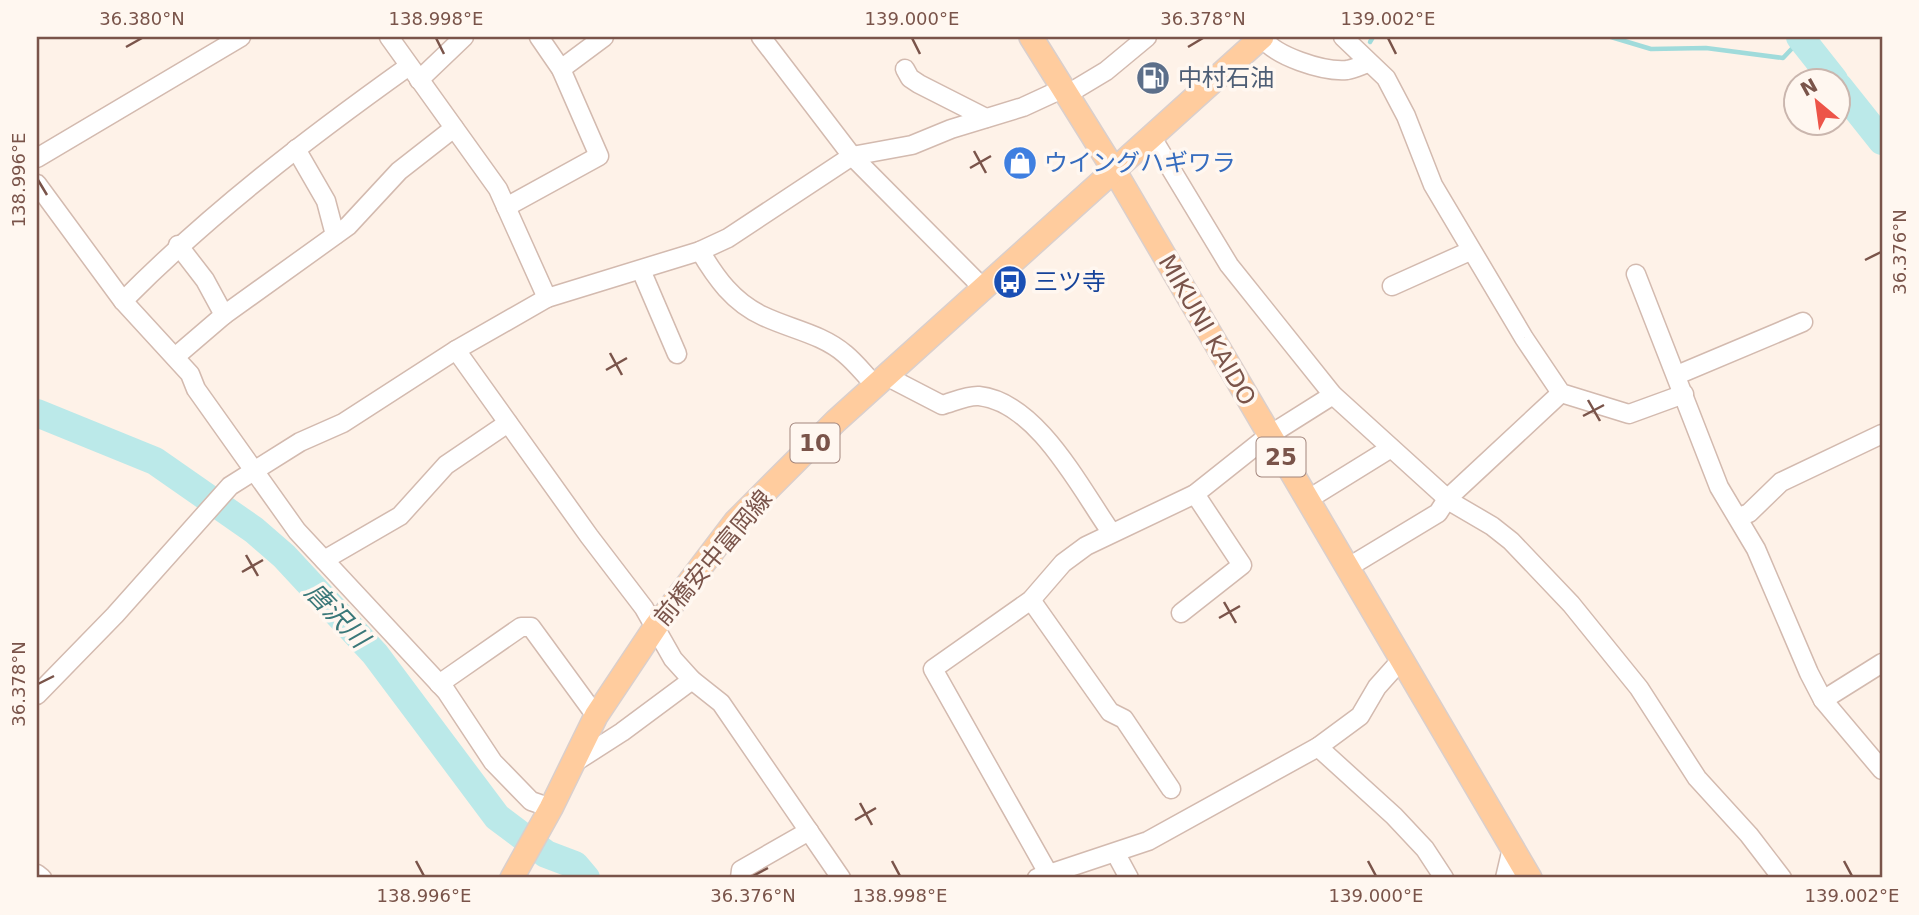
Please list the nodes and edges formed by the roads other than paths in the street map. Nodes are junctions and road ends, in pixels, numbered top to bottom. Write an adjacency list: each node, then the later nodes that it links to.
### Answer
1 (242, 37): 21 (street)
2 (388, 37): 14 (street)
3 (464, 37): 14 (street)
4 (539, 37): 12 (street)
5 (604, 37): 12 (street)
6 (761, 37): 20 (street)
7 (1031, 37): 15 (main road, MIKUNI KAIDO / 25)
8 (1147, 37): 15 (street)
9 (1262, 37): 11 (street); 18 (main road, 前橋安中富岡線 / 10)
10 (1343, 37): 11 (street)
11 (1368, 63): 28 (street)
12 (561, 69): 24 (street)
13 (905, 69): 16 (street)
14 (414, 73): 17 (street); 19 (street)
15 (1064, 92): 16 (street); 22 (main road, MIKUNI KAIDO / 25)
16 (986, 118): 20 (street)
17 (454, 128): 24 (street); 25 (street)
18 (1151, 136): 22 (main road, 前橋安中富岡線 / 10); 44 (street)
19 (296, 149): 25 (street); 26 (street)
20 (852, 156): 27 (street); 32 (street)
21 (37, 158)
22 (1114, 170): 32 (main road, 前橋安中富岡線 / 10); 47 (main road, MIKUNI KAIDO / 25)
23 (37, 184): 34 (street)
24 (506, 206): 33 (street)
25 (335, 235): 35 (street)
26 (178, 245): 34 (street); 35 (street)
27 (700, 251): 29 (street); 41 (street)
28 (1470, 251): 31 (street); 42 (street)
29 (641, 270): 33 (street); 38 (street)
30 (1636, 274): 40 (street)
31 (1392, 286)
32 (983, 288): 41 (main road, 前橋安中富岡線 / 10)
33 (547, 298): 37 (street)
34 (123, 302): 39 (street)
35 (224, 315): 39 (street)
36 (1803, 322): 40 (street)
37 (456, 349): 45 (street); 49 (street)
38 (677, 354)
39 (175, 356): 49 (street)
40 (1676, 375): 43 (street)
41 (881, 380): 54 (street); 59 (main road, 前橋安中富岡線 / 10)
42 (1561, 393): 43 (street); 51 (street)
43 (1684, 394): 53 (street)
44 (1333, 395): 47 (street); 48 (street)
45 (508, 423): 55 (street); 59 (street)
46 (1882, 434): 53 (street)
47 (1268, 436): 50 (street); 52 (main road, MIKUNI KAIDO / 25)
48 (1391, 448): 51 (street); 52 (street)
49 (256, 469): 55 (street); 64 (street)
50 (1195, 494): 54 (street); 58 (street)
51 (1447, 499): 56 (street); 86 (street)
52 (1307, 500): 56 (main road, MIKUNI KAIDO / 25)
53 (1739, 517): 65 (street)
54 (1111, 532): 57 (street)
55 (324, 560): 63 (street)
56 (1348, 568): 60 (main road, MIKUNI KAIDO / 25)
57 (1031, 600): 70 (street); 77 (street)
58 (1181, 613)
59 (656, 626): 62 (street); 66 (main road, 前橋安中富岡線 / 10)
60 (1402, 659): 67 (street); 73 (main road, MIKUNI KAIDO / 25)
61 (1882, 663): 65 (street)
62 (692, 680): 68 (street); 72 (street)
63 (439, 684): 66 (street); 71 (street)
64 (37, 695)
65 (1823, 700): 69 (street)
66 (596, 716): 68 (main road, 前橋安中富岡線 / 10)
67 (1318, 747): 74 (street); 83 (street)
68 (572, 764): 71 (main road, 前橋安中富岡線 / 10)
69 (1881, 765)
70 (1171, 789)
71 (551, 808): 79 (main road, 前橋安中富岡線 / 10)
72 (809, 831): 80 (street); 81 (street)
73 (1511, 848): 84 (street); 85 (main road, MIKUNI KAIDO / 25)
74 (1116, 854): 75 (street); 82 (street)
75 (1078, 872): 77 (street)
76 (37, 874): 78 (street)
77 (1042, 876)
78 (42, 878)
79 (512, 878)
80 (740, 878)
81 (841, 878)
82 (1129, 878)
83 (1444, 878)
84 (1505, 878)
85 (1530, 878)
86 (1782, 878)

